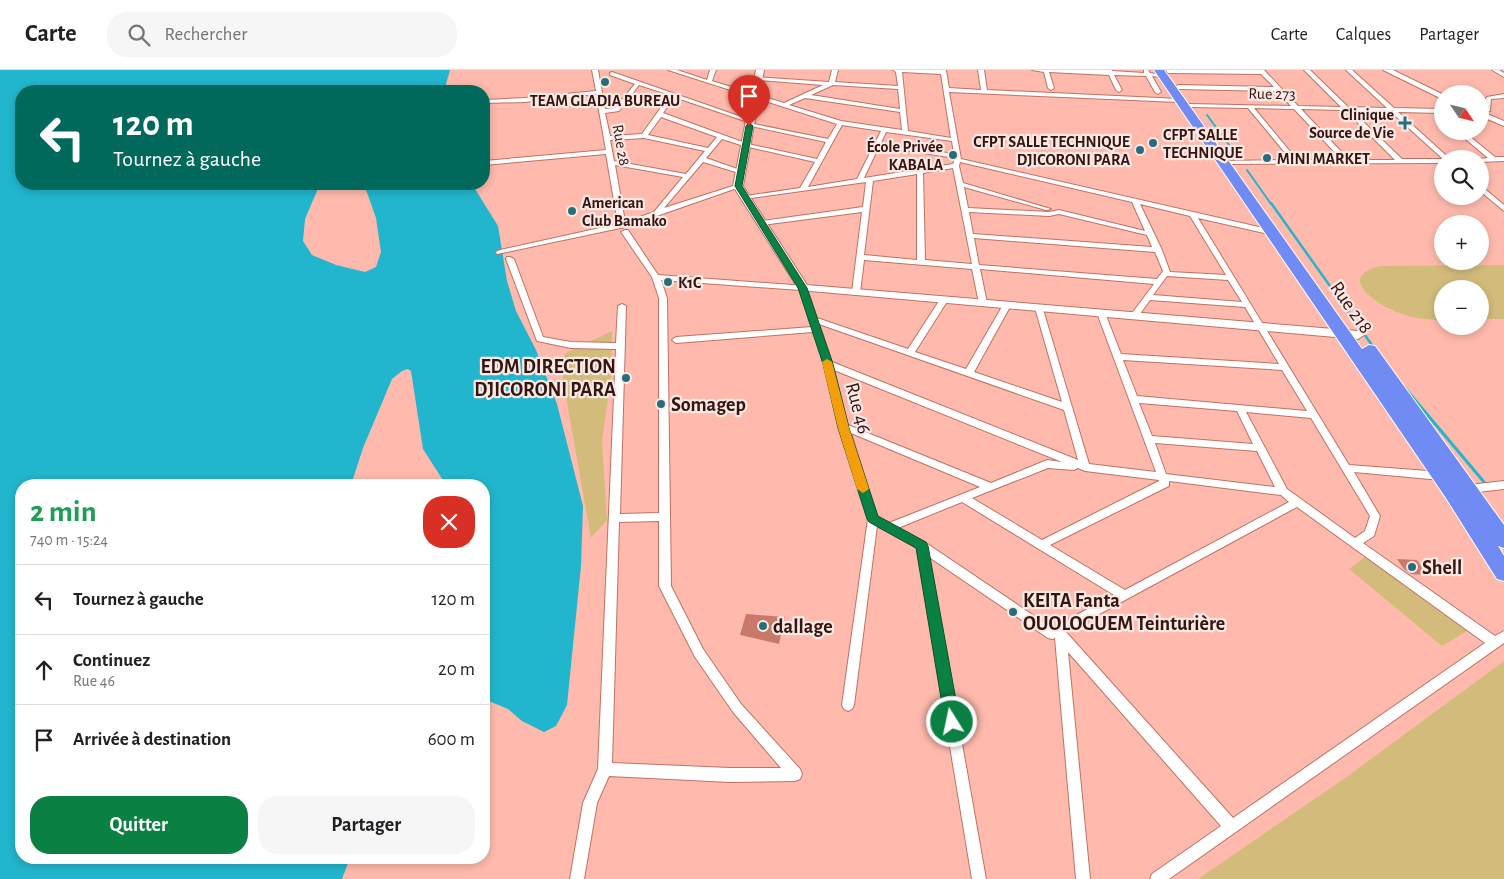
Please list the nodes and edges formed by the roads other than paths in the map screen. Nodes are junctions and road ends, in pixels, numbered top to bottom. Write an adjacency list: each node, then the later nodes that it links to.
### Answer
1 (595, 70): 23 (street, Rue 28)
2 (624, 70): 20 (street)
3 (671, 70): 17 (street)
4 (713, 70): 24 (street)
5 (835, 70): 26 (street)
6 (898, 70): 18 (street); 27 (street)
7 (981, 70): 33 (street)
8 (1035, 70): 9 (street)
9 (1046, 70): 15 (street); 28 (street)
10 (1307, 70): 48 (street)
11 (1349, 70): 49 (street)
12 (1387, 70): 34 (street)
13 (1395, 70): 32 (street)
14 (1495, 70): 22 (street)
15 (1110, 71): 19 (street); 30 (street)
16 (1262, 71): 19 (street); 31 (street)
17 (685, 72): 24 (street)
18 (943, 72): 29 (street)
19 (1158, 72): 36 (street); 37 (highway, Rue 218)
20 (612, 74): 23 (street); 25 (street)
21 (759, 74): 26 (street); 41 (street)
22 (1504, 75)
23 (596, 78): 35 (street, Rue 28)
24 (709, 82): 41 (street)
25 (638, 83): 38 (street); 50 (street)
26 (831, 84): 27 (street); 39 (street)
27 (901, 88): 52 (street)
28 (1051, 88)
29 (946, 90): 33 (street); 65 (street)
30 (1119, 90)
31 (1279, 90): 37 (street); 47 (street)
32 (1434, 90)
33 (984, 91): 37 (street)
34 (1434, 91)
35 (599, 92): 43 (street); 50 (street, Rue 28)
36 (1158, 92)
37 (1178, 93): 44 (highway, Rue 218); 84 (highway, Rue 218)
38 (672, 96): 53 (street); 57 (street)
39 (805, 96): 45 (street); 52 (street)
40 (1504, 96): 42 (street)
41 (755, 98): 45 (street); 57 (street)
42 (1489, 98)
43 (490, 102)
44 (1191, 105): 46 (street, Rue 273); 84 (highway, Rue 218)
45 (783, 106): 58 (street)
46 (1250, 107): 47 (street, Rue 273); 85 (street)
47 (1296, 108): 48 (street, Rue 273); 83 (street)
48 (1346, 109): 49 (street, Rue 273); 79 (street)
49 (1393, 110): 51 (street, Rue 273); 71 (street)
50 (602, 111): 64 (street, Rue 28)
51 (1434, 111)
52 (903, 112): 61 (street)
53 (658, 114): 62 (street); 63 (street)
54 (1489, 114): 56 (street)
55 (1489, 116): 59 (street)
56 (1504, 120)
57 (750, 123): 67 (street); 69 (street)
58 (840, 123): 60 (street); 67 (street)
59 (1504, 124)
60 (884, 130): 61 (street); 68 (street)
61 (905, 133): 65 (street)
62 (644, 136): 64 (street); 70 (street)
63 (721, 136): 69 (street); 70 (street)
64 (607, 138): 72 (street, Rue 28)
65 (955, 140): 78 (street)
66 (1470, 140): 75 (street)
67 (830, 141): 77 (street)
68 (876, 144): 78 (street); 90 (street)
69 (746, 145): 77 (street); 87 (street)
70 (708, 150): 73 (street)
71 (1437, 150)
72 (609, 152): 81 (street); 82 (street, Rue 28)
73 (702, 159): 87 (street); 88 (street)
74 (1489, 159): 75 (street)
75 (1493, 159): 76 (street)
76 (1504, 159)
77 (819, 161): 93 (street)
78 (958, 161): 86 (street); 91 (street); 96 (street)
79 (1400, 161): 80 (street); 83 (street)
80 (1434, 161)
81 (490, 162)
82 (611, 162): 88 (street); 104 (street, Rue 28)
83 (1346, 162): 85 (street)
84 (1227, 163): 85 (street); 105 (highway, Rue 218); 132 (highway, Rue 218)
85 (1296, 163)
86 (920, 171): 89 (street); 112 (street)
87 (741, 172): 92 (street)
88 (687, 176): 101 (street)
89 (870, 179): 90 (street); 97 (street)
90 (860, 180): 93 (street)
91 (960, 184): 99 (street); 100 (street)
92 (738, 186): 95 (street, Rue 46); 101 (street)
93 (804, 189): 95 (street)
94 (1489, 195): 98 (street)
95 (746, 198): 103 (street, Rue 46)
96 (1135, 201): 102 (street); 106 (street)
97 (866, 208): 103 (street); 110 (street)
98 (1504, 208)
99 (965, 210): 100 (street); 107 (street)
100 (1059, 212): 106 (street)
101 (656, 213): 104 (street)
102 (1193, 215): 105 (street); 116 (street)
103 (762, 223): 118 (street, Rue 46)
104 (623, 228): 109 (street); 115 (street)
105 (1273, 233): 132 (highway, Rue 218)
106 (1150, 234): 108 (street)
107 (970, 236): 108 (street); 113 (street)
108 (1158, 250): 114 (street)
109 (500, 252)
110 (860, 257): 112 (street); 119 (street)
111 (510, 259): 134 (street)
112 (921, 262): 113 (street)
113 (976, 267): 117 (street); 122 (street)
114 (1164, 274): 116 (street); 117 (street)
115 (656, 277): 118 (street); 157 (street)
116 (1232, 278): 124 (street)
117 (1159, 282): 120 (street)
118 (803, 288): 119 (street); 129 (street, Rue 46)
119 (856, 292): 121 (street)
120 (1148, 297): 124 (street); 128 (street)
121 (944, 300): 122 (street); 135 (street)
122 (983, 303): 123 (street)
123 (1007, 305): 126 (street); 139 (street)
124 (1248, 305): 130 (street)
125 (622, 306): 134 (street)
126 (1039, 308): 127 (street); 141 (street)
127 (1101, 313): 128 (street); 136 (street)
128 (1134, 316): 130 (street)
129 (813, 319): 131 (street, Rue 46); 135 (street)
130 (1261, 327): 132 (street); 138 (street)
131 (815, 329): 133 (street); 137 (street, Rue 46)
132 (1351, 335): 150 (highway, Rue 218); 153 (highway)
133 (676, 340)
134 (620, 346): 158 (street)
135 (910, 353): 139 (street)
136 (1118, 357): 138 (street); 140 (street)
137 (828, 364): 144 (street, Rue 46); 147 (street)
138 (1285, 367): 143 (street)
139 (968, 374): 141 (street)
140 (1133, 399): 142 (street); 145 (street)
141 (1068, 408): 147 (street)
142 (1240, 409): 143 (street); 146 (street)
143 (1315, 415): 148 (street)
144 (844, 428): 152 (street); 159 (street, Rue 46)
145 (1148, 439): 146 (street); 149 (street)
146 (1260, 448): 154 (street)
147 (1085, 467): 149 (street); 152 (street)
148 (1346, 468): 150 (street); 162 (street)
149 (1162, 476): 154 (street); 163 (street)
150 (1442, 476): 165 (highway, Rue 218)
151 (1504, 485): 153 (street)
152 (989, 486): 155 (street)
153 (1469, 489): 161 (highway)
154 (1283, 492): 156 (street)
155 (962, 497): 160 (street); 163 (street)
156 (1298, 502): 162 (street); 166 (street)
157 (664, 517): 158 (street); 170 (street)
158 (614, 518): 170 (street)
159 (873, 519): 160 (street); 169 (street)
160 (887, 528): 164 (street)
161 (1504, 540)
162 (1356, 543): 168 (street)
163 (1041, 545): 166 (street)
164 (922, 546): 167 (street); 173 (street)
165 (1504, 573)
166 (1124, 596): 167 (street)
167 (1059, 634): 171 (street); 174 (street)
168 (1500, 640): 171 (street)
169 (848, 704)
170 (605, 769): 172 (street)
171 (1232, 827): 175 (street)
172 (576, 879)
173 (979, 879)
174 (1083, 879)
175 (1157, 879)

